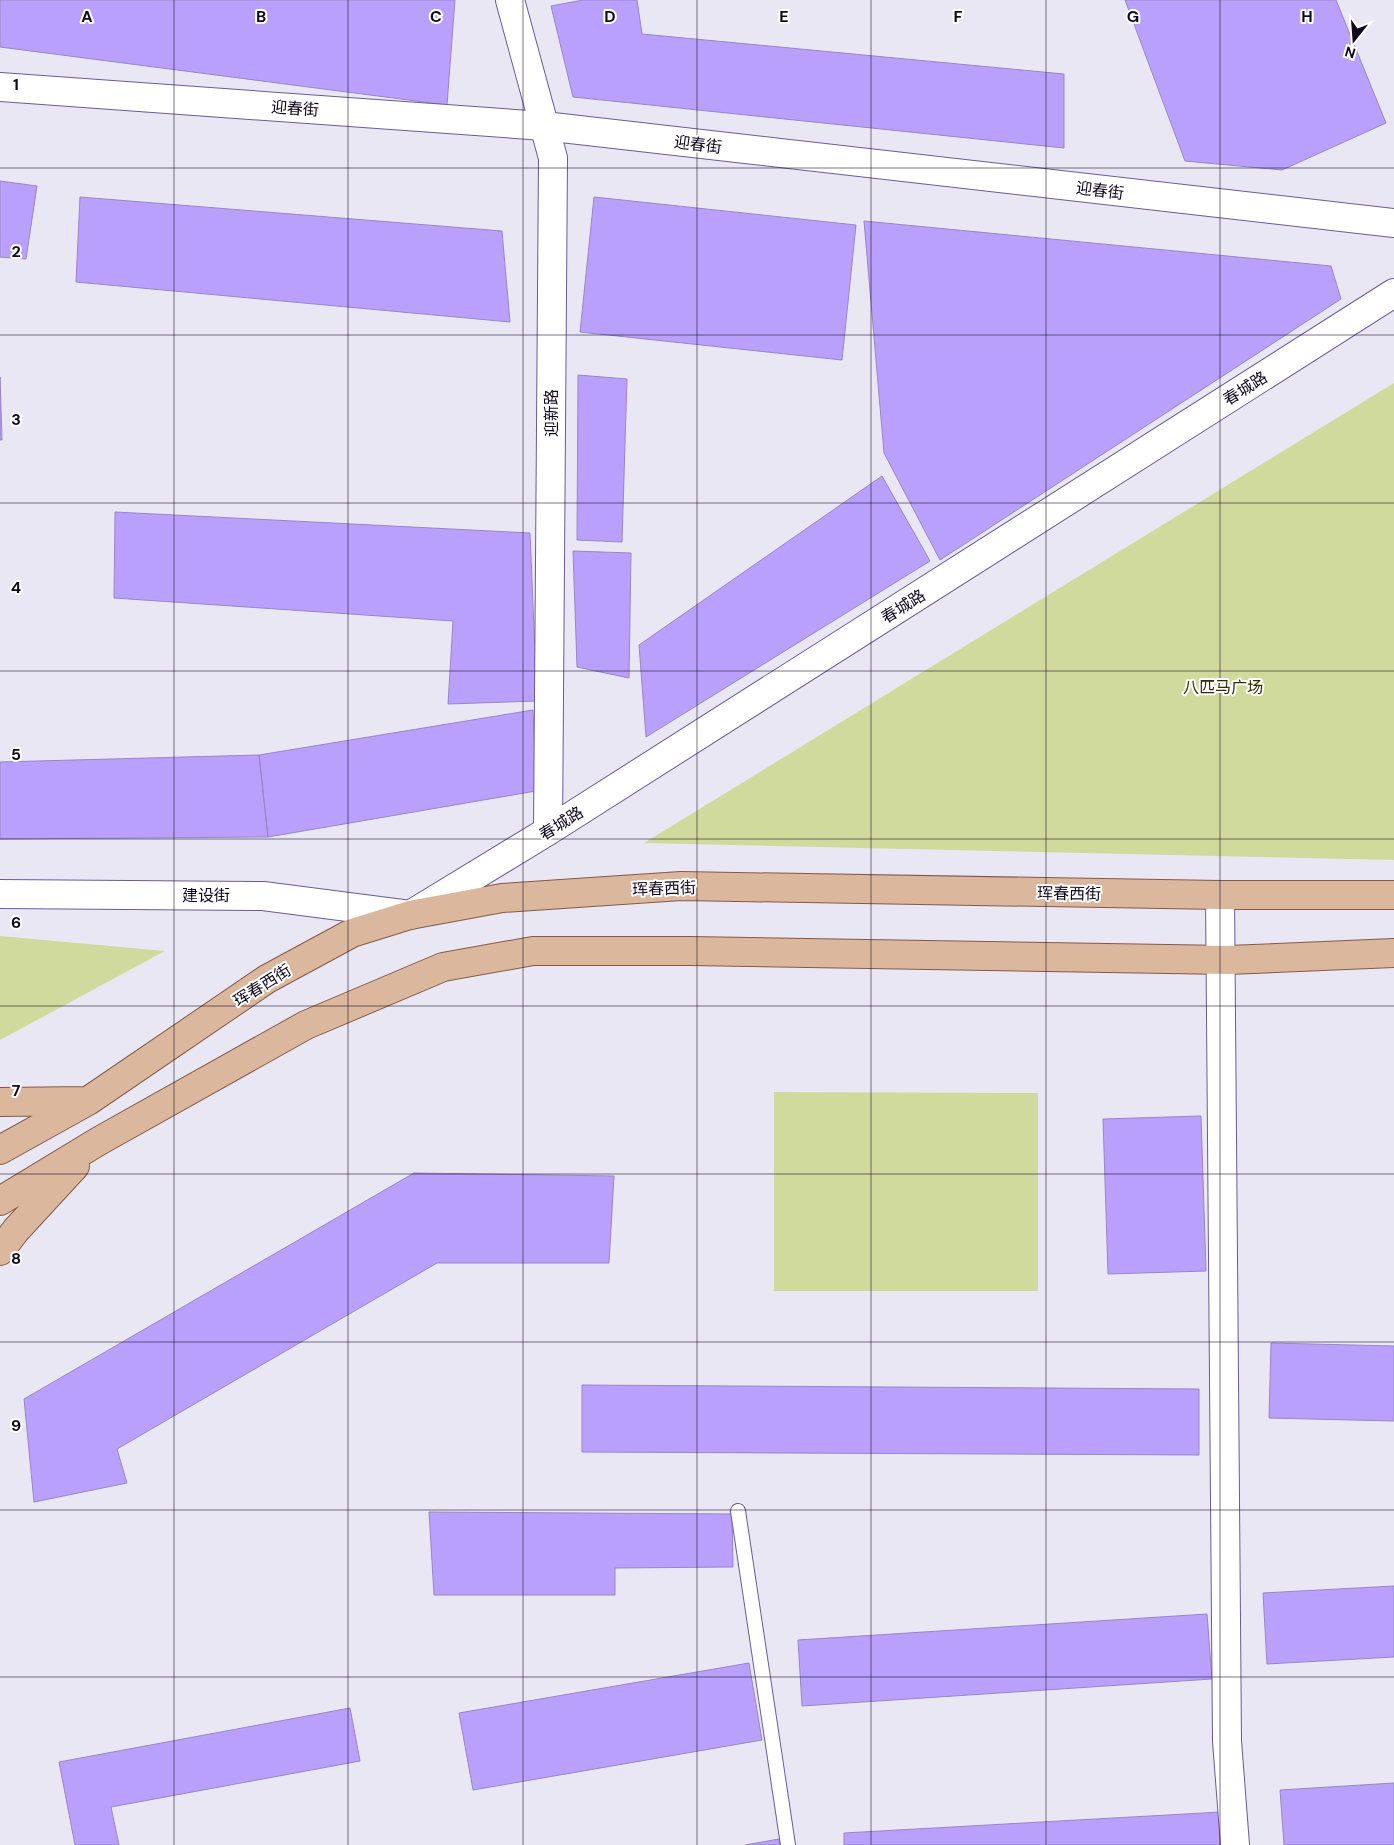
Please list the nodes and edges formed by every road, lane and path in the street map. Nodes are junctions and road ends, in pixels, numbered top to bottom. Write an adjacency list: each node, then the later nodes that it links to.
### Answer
1 (510, 0): 3 (street, 迎新路)
2 (0, 87): 3 (street, 迎春街)
3 (544, 126): 4 (street, 迎春街); 6 (street, 迎新路)
4 (1394, 223)
5 (1394, 293): 6 (street, 春城路)
6 (548, 831): 10 (street, 春城路)
7 (0, 894): 10 (street, 建设街)
8 (1220, 895): 9 (main road, 珲春西街); 10 (main road, 珲春西街); 12 (street)
9 (1394, 895)
10 (410, 915): 13 (main road, 珲春西街)
11 (1394, 953): 12 (main road)
12 (1220, 959): 15 (main road); 21 (street)
13 (88, 1101): 14 (main road); 16 (main road, 珲春西街)
14 (0, 1102)
15 (99, 1141): 17 (main road); 18 (main road)
16 (0, 1150)
17 (0, 1201)
18 (0, 1251)
19 (738, 1510): 20 (lane)
20 (788, 1845)
21 (1235, 1845)

